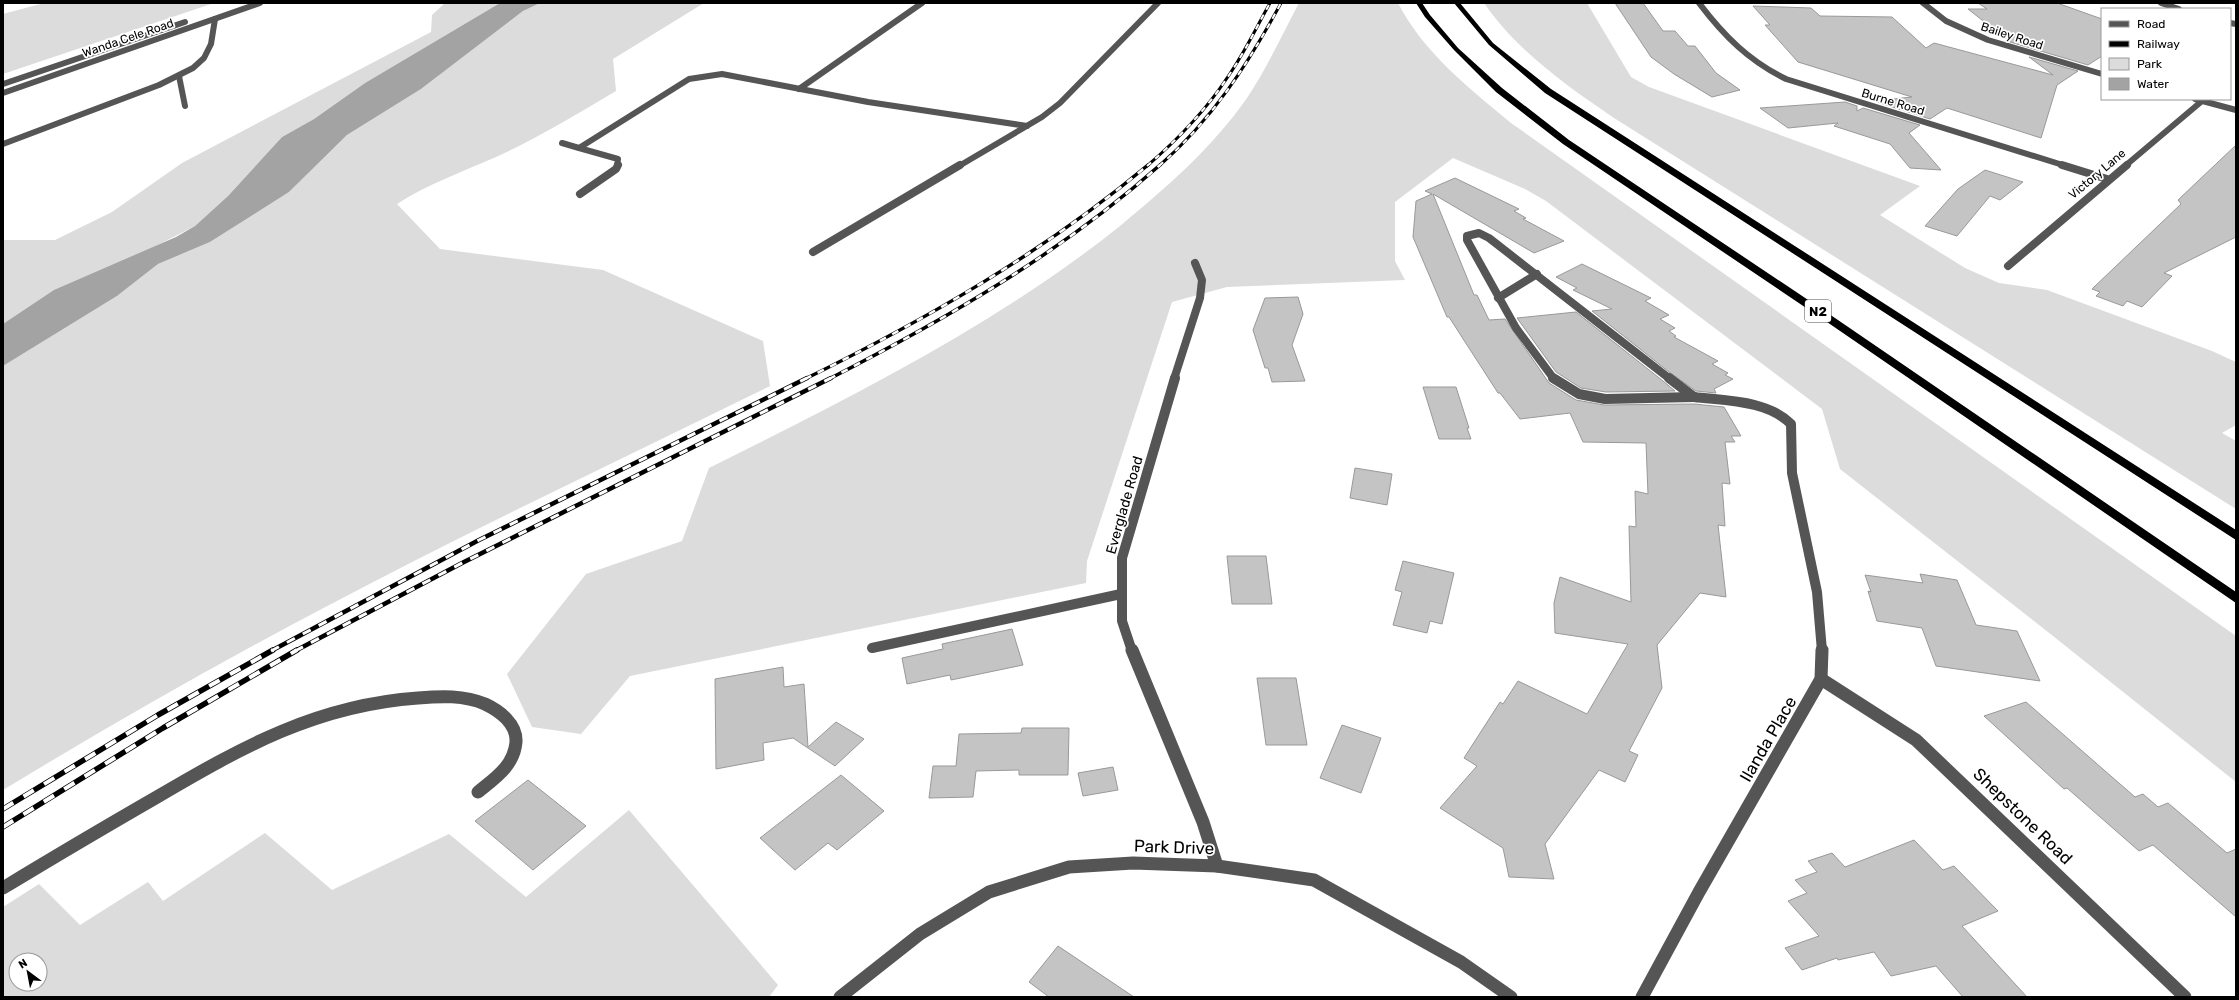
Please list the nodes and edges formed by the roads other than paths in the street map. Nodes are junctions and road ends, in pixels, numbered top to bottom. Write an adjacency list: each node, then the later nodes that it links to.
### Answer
1 (240, 3): 14 (street, Wanda Cele Road)
2 (260, 3): 11 (street, Wanda Cele Road)
3 (922, 3): 15 (street)
4 (1158, 3): 21 (street)
5 (1419, 3): 35 (highway, N2)
6 (1457, 3): 33 (highway)
7 (1699, 3): 25 (street, Burne Road)
8 (1923, 3): 12 (street, Bailey Road)
9 (2161, 3): 10 (street)
10 (2176, 8)
11 (214, 19): 13 (street); 16 (street, Wanda Cele Road)
12 (2101, 74)
13 (179, 76): 19 (street); 22 (street)
14 (3, 84)
15 (799, 89): 21 (street); 24 (street)
16 (3, 93)
17 (2198, 100): 18 (street)
18 (2202, 101): 20 (street); 25 (street, Victory Lane)
19 (185, 106)
20 (2236, 110)
21 (1027, 126): 27 (street)
22 (3, 144)
23 (562, 144): 24 (street)
24 (579, 148): 26 (street)
25 (2107, 179): 29 (street, Victory Lane)
26 (580, 194)
27 (813, 252)
28 (1195, 263): 34 (street, Everglade Road)
29 (2008, 266)
30 (1537, 274): 31 (street); 31 (street, Ilanda Place); 32 (street)
31 (1498, 298): 32 (street, Ilanda Place)
32 (1694, 397): 37 (street, Ilanda Place)
33 (2236, 536)
34 (1121, 594): 36 (street); 39 (street, Everglade Road)
35 (2236, 598)
36 (872, 648)
37 (1821, 679): 43 (street, Ilanda Place); 44 (street, Shepstone Road)
38 (478, 792): 40 (street)
39 (1217, 866): 41 (street, Park Drive); 42 (street, Park Drive)
40 (3, 888)
41 (840, 997)
42 (1511, 997)
43 (1642, 997)
44 (2185, 997)

